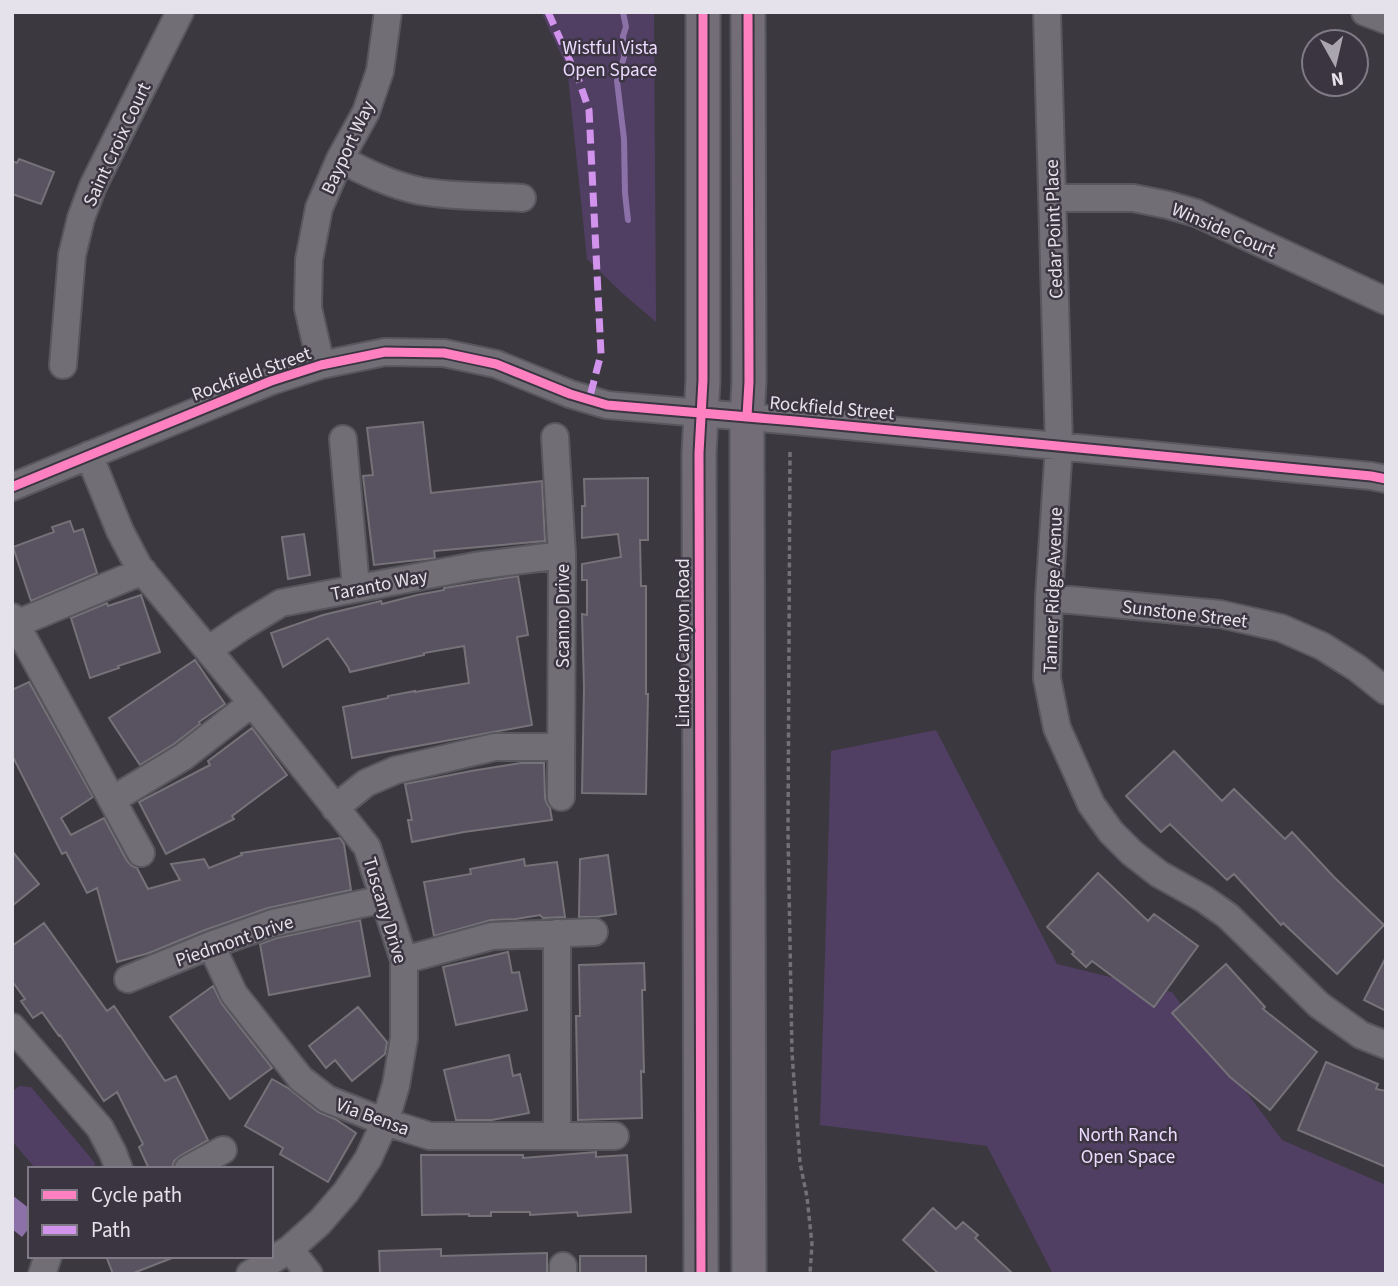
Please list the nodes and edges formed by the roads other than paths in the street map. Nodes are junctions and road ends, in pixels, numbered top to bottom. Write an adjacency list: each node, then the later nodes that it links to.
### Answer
1 (180, 12): 12 (street, Saint Croix Court)
2 (388, 12): 8 (street, Bayport Way)
3 (703, 12): 14 (main road, Lindero Canyon Road)
4 (748, 12): 15 (main road)
5 (1047, 12): 10 (street, Cedar Point Place)
6 (1365, 12): 7 (street)
7 (1386, 20)
8 (340, 159): 9 (street); 13 (street, Bayport Way)
9 (522, 198)
10 (1052, 198): 11 (street, Winside Court); 18 (street, Cedar Point Place)
11 (1386, 301)
12 (62, 365)
13 (321, 365): 14 (street, Rockfield Street); 19 (street, Rockfield Street)
14 (701, 412): 15 (street, Rockfield Street); 52 (main road, Lindero Canyon Road)
15 (747, 416): 18 (street, Rockfield Street); 53 (main road)
16 (555, 436): 22 (street, Scanno Drive)
17 (343, 439): 24 (street)
18 (1059, 446): 20 (street, Rockfield Street); 25 (street, Tanner Ridge Avenue)
19 (89, 455): 21 (street, Rockfield Street); 23 (street, Tuscany Drive)
20 (1386, 479)
21 (12, 487)
22 (562, 555): 24 (street, Taranto Way); 30 (street, Scanno Drive)
23 (143, 571): 26 (street); 27 (street, Tuscany Drive)
24 (356, 587): 27 (street, Taranto Way)
25 (1049, 598): 28 (street, Sunstone Street); 42 (street, Tanner Ridge Avenue)
26 (14, 621): 32 (street)
27 (208, 650): 29 (street, Tuscany Drive)
28 (1386, 691)
29 (252, 703): 32 (street); 33 (street, Tuscany Drive)
30 (561, 747): 31 (street, Scanno Drive); 33 (street)
31 (561, 797)
32 (112, 800): 34 (street)
33 (335, 808): 35 (street, Tuscany Drive)
34 (141, 853)
35 (384, 899): 38 (street, Piedmont Drive); 39 (street, Tuscany Drive)
36 (593, 932): 37 (street)
37 (556, 933): 39 (street); 44 (street)
38 (211, 945): 40 (street, Piedmont Drive); 43 (street, Via Bensa)
39 (404, 960): 43 (street, Tuscany Drive)
40 (128, 979)
41 (17, 1042): 47 (street)
42 (1386, 1045)
43 (385, 1122): 44 (street, Via Bensa); 49 (street, Tuscany Drive)
44 (556, 1136): 45 (street, Via Bensa)
45 (615, 1136)
46 (223, 1150): 48 (street)
47 (118, 1167)
48 (192, 1167)
49 (290, 1249): 50 (street, Tuscany Drive); 51 (street)
50 (250, 1274)
51 (309, 1274)
52 (701, 1274)
53 (749, 1274)

